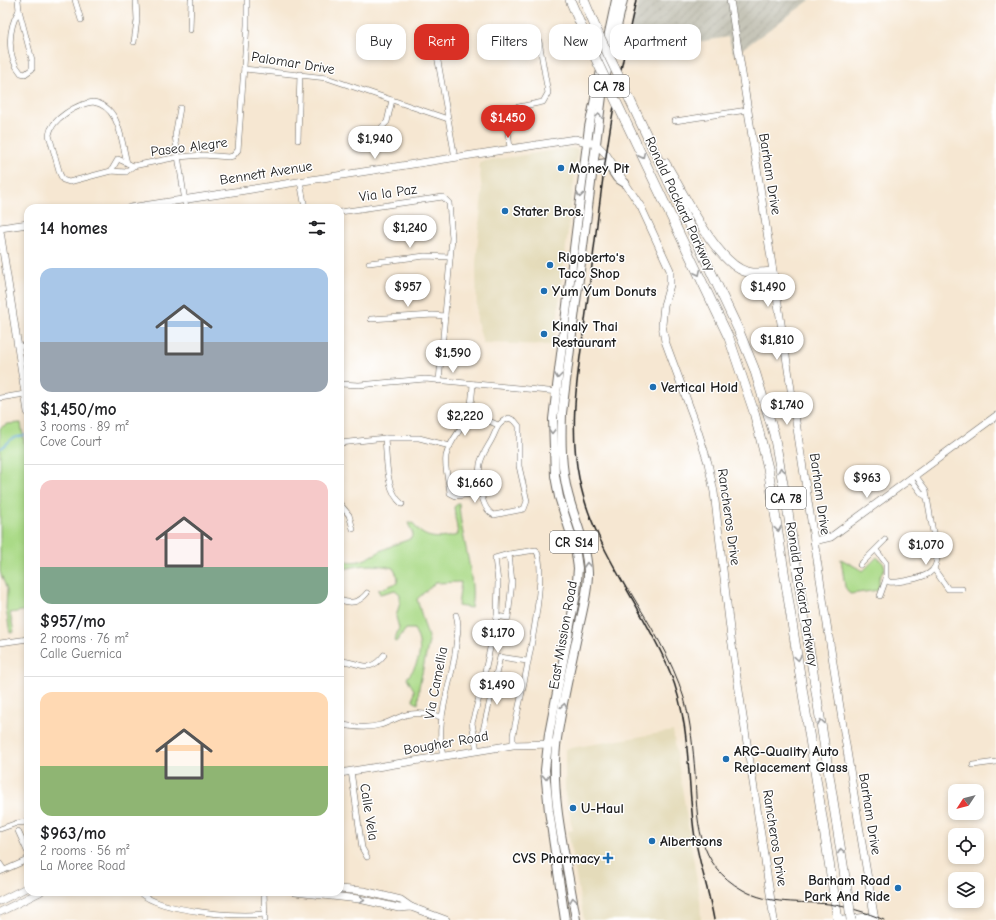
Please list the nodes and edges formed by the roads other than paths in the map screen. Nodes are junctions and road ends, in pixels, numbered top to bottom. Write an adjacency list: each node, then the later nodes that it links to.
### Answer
1 (18, 0): 11 (street)
2 (75, 0): 12 (street)
3 (136, 0): 14 (street)
4 (191, 0): 13 (street)
5 (247, 0): 17 (street, Palomar Drive)
6 (570, 0): 129 (highway, Ronald Packard Parkway / CA 78, one-way to 129, bridge)
7 (584, 0): 22 (highway, Ronald Packard Parkway / CA 78, bridge)
8 (616, 0): 27 (main road, East Mission Road / CR S14)
9 (623, 0): 28 (main road, East Mission Road / CR S14, one-way to 9)
10 (730, 0): 21 (street, Barham Drive)
11 (19, 10): 11 (street)
12 (81, 20)
13 (190, 30)
14 (134, 42)
15 (541, 53): 29 (street)
16 (438, 60): 23 (street)
17 (244, 70): 18 (street, Palomar Drive); 30 (street, Paseo Alegre)
18 (300, 74): 19 (street, Palomar Drive); 26 (street)
19 (392, 100): 23 (street, Palomar Drive); 25 (street)
20 (180, 108): 30 (street)
21 (747, 110): 24 (street); 49 (street, Barham Drive)
22 (637, 118): 49 (highway); 131 (highway, Ronald Packard Parkway / CA 78, one-way to 22, bridge)
23 (448, 119): 31 (street)
24 (675, 122)
25 (361, 129)
26 (298, 140)
27 (587, 142): 28 (street, Bennett Avenue); 29 (street, Bennett Avenue); 47 (main road, East Mission Road / CR S14, one-way to 47)
28 (596, 144): 35 (main road, East Mission Road / CR S14); 37 (street, Rancheros Drive)
29 (510, 148): 31 (street, Bennett Avenue)
30 (178, 157): 33 (street, Paseo Alegre); 38 (street)
31 (455, 158): 36 (street, Bennett Avenue)
32 (127, 162): 33 (street); 34 (street); 34 (street, Paseo Alegre)
33 (133, 166): 34 (street, Paseo Alegre)
34 (111, 171)
35 (592, 172): 37 (main road); 50 (main road, East Mission Road / CR S14)
36 (300, 181): 38 (street, Bennett Avenue); 41 (street)
37 (625, 183): 128 (street, Rancheros Drive)
38 (185, 200): 39 (street, Bennett Avenue); 40 (street)
39 (158, 204)
40 (186, 204)
41 (304, 204)
42 (344, 211): 46 (street, Via la Paz)
43 (24, 225): 44 (street)
44 (0, 228)
45 (0, 231): 54 (street)
46 (450, 257): 48 (street); 51 (street)
47 (572, 259): 50 (main road); 59 (main road, East Mission Road / CR S14, one-way to 59)
48 (369, 263)
49 (772, 272): 75 (street, Barham Drive)
50 (579, 278): 60 (main road, East Mission Road / CR S14)
51 (445, 316): 52 (street); 55 (street)
52 (371, 319)
53 (24, 346): 54 (street)
54 (18, 347): 58 (street)
55 (439, 381): 56 (street); 57 (street)
56 (344, 384)
57 (473, 384): 59 (street); 63 (street)
58 (24, 387)
59 (555, 392): 60 (street); 95 (main road, East Mission Road / CR S14, one-way to 95)
60 (565, 393): 96 (main road, East Mission Road / CR S14, one-way to 60)
61 (24, 394): 62 (street)
62 (0, 398)
63 (470, 412): 65 (street); 68 (street)
64 (996, 416): 69 (street)
65 (498, 425): 70 (street); 70 (street)
66 (385, 438): 67 (street); 68 (street); 71 (street)
67 (344, 443)
68 (450, 446): 70 (street)
69 (913, 477): 75 (street); 79 (street)
70 (481, 492)
71 (402, 504)
72 (344, 508): 73 (street)
73 (354, 529)
74 (885, 540): 76 (street)
75 (814, 541): 124 (street, Barham Drive)
76 (876, 550): 78 (street); 80 (street)
77 (509, 554): 86 (street); 86 (street); 90 (street)
78 (860, 565)
79 (934, 569): 80 (street); 81 (street)
80 (886, 579): 83 (street)
81 (962, 589)
82 (367, 593): 84 (street)
83 (880, 596)
84 (344, 601)
85 (456, 615): 92 (street, Via Camellia)
86 (497, 616): 94 (street)
87 (24, 640): 88 (street)
88 (0, 644)
89 (384, 655): 91 (street)
90 (527, 661): 94 (street); 97 (street)
91 (344, 662)
92 (442, 717): 93 (street); 99 (street, Via Camellia)
93 (344, 725)
94 (474, 737): 98 (street)
95 (547, 744): 96 (street, Bougher Road); 97 (street, Bougher Road); 104 (main road, East Mission Road / CR S14, one-way to 104)
96 (556, 744): 113 (main road, East Mission Road / CR S14)
97 (513, 745): 98 (street, Bougher Road)
98 (477, 751): 99 (street, Bougher Road)
99 (443, 756): 102 (street, Bougher Road)
100 (996, 762): 101 (street)
101 (973, 765)
102 (350, 771): 103 (street, Bougher Road); 109 (street, Calle Vela)
103 (344, 772)
104 (549, 811): 113 (main road); 126 (main road, East Mission Road / CR S14)
105 (24, 822): 106 (street)
106 (0, 829)
107 (18, 831): 108 (street)
108 (24, 844)
109 (367, 857)
110 (24, 861): 112 (street)
111 (0, 864): 112 (street)
112 (2, 871)
113 (570, 880): 127 (main road, East Mission Road / CR S14, one-way to 113)
114 (344, 888): 121 (street)
115 (24, 889): 120 (street)
116 (32, 896): 122 (street)
117 (145, 896): 123 (street)
118 (264, 896): 123 (street)
119 (332, 896): 121 (street, one-way to 121)
120 (0, 901)
121 (411, 907): 125 (street)
122 (0, 912)
123 (265, 917)
124 (874, 918): 130 (street)
125 (446, 920)
126 (565, 920)
127 (576, 920)
128 (774, 920)
129 (837, 920)
130 (843, 920)
131 (851, 920)

